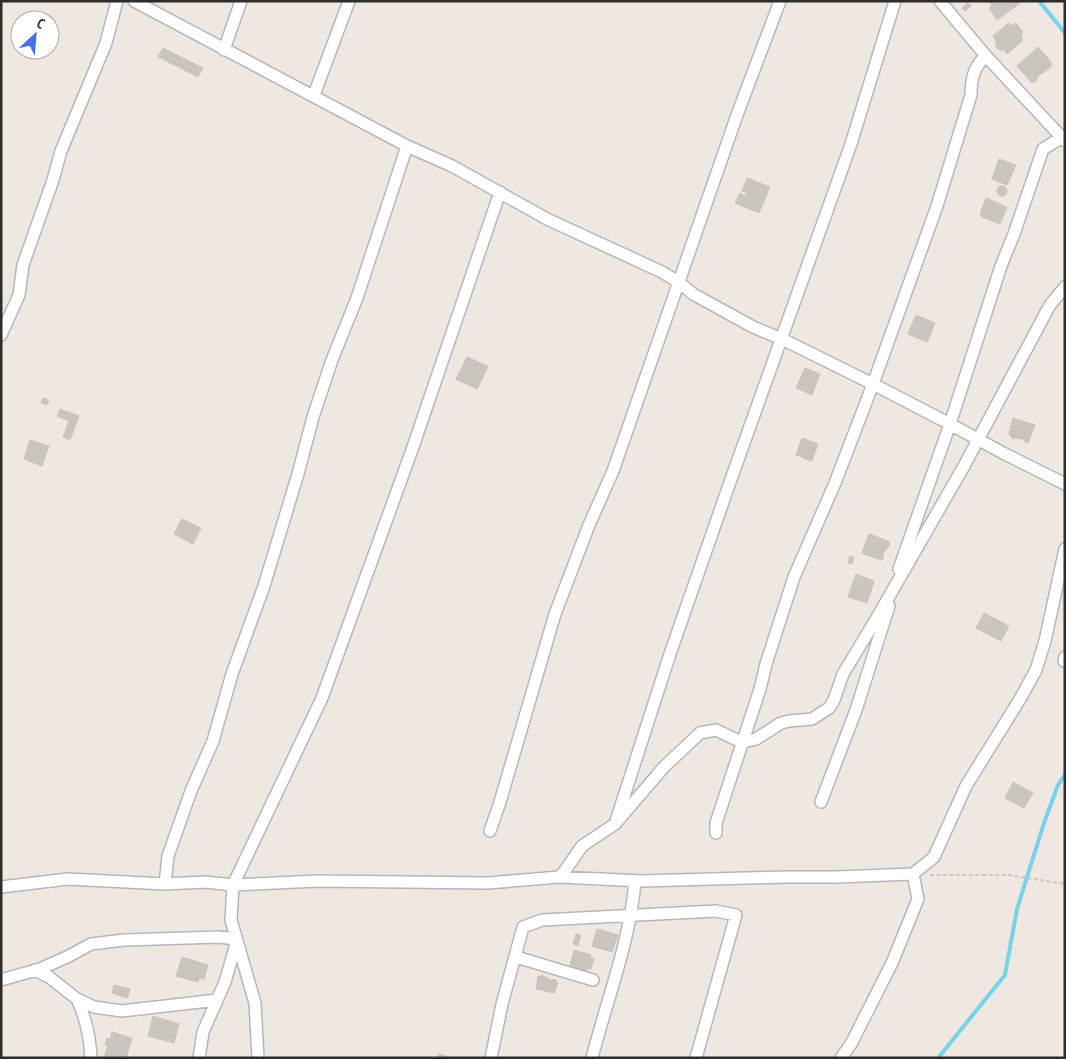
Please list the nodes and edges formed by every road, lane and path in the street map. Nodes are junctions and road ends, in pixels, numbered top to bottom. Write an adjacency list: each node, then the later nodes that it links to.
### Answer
1 (117, 1): 16 (street)
2 (134, 1): 8 (street)
3 (241, 1): 8 (street)
4 (348, 1): 10 (street)
5 (780, 1): 14 (street)
6 (895, 1): 17 (street)
7 (940, 1): 9 (street)
8 (224, 50): 10 (street)
9 (986, 56): 11 (street); 18 (street)
10 (314, 95): 12 (street)
11 (1063, 139): 19 (street)
12 (407, 146): 13 (street); 32 (street)
13 (500, 192): 14 (street); 34 (street)
14 (680, 283): 17 (street); 27 (street)
15 (1065, 287): 20 (street)
16 (1, 335)
17 (782, 339): 18 (street); 26 (street)
18 (873, 384): 19 (street); 24 (street)
19 (950, 424): 20 (street); 23 (street)
20 (979, 440): 21 (street); 23 (street)
21 (1065, 484)
22 (1065, 549): 29 (street)
23 (896, 584): 24 (street); 25 (street)
24 (744, 741): 26 (street); 28 (street)
25 (821, 802)
26 (614, 824): 30 (street)
27 (490, 831)
28 (716, 833)
29 (913, 874): 31 (street); 33 (path); 50 (street)
30 (560, 877): 31 (street); 34 (street)
31 (635, 880): 36 (street)
32 (166, 884): 34 (street); 35 (street)
33 (1065, 884)
34 (233, 885): 37 (street)
35 (1, 888)
36 (631, 916): 38 (street); 48 (street); 49 (street)
37 (236, 940): 39 (street); 43 (street); 46 (street)
38 (516, 957): 41 (street); 47 (street)
39 (34, 970): 40 (street); 42 (street)
40 (1, 980)
41 (593, 980)
42 (77, 999): 43 (street); 44 (street)
43 (217, 1000): 45 (street)
44 (91, 1058)
45 (199, 1058)
46 (258, 1058)
47 (491, 1058)
48 (592, 1058)
49 (696, 1058)
50 (841, 1058)

